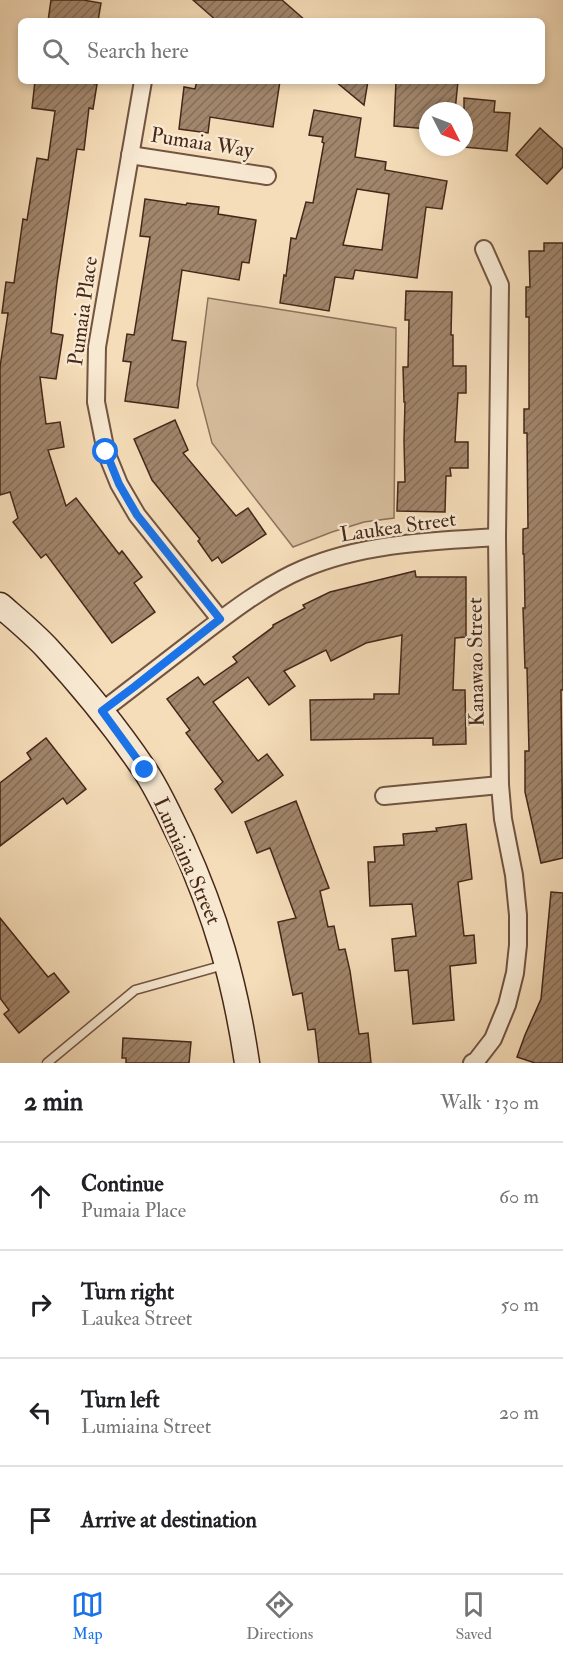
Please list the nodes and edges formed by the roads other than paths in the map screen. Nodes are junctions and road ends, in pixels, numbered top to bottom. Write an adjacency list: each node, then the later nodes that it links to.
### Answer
1 (142, 84): 2 (street, Pumaia Place)
2 (130, 155): 3 (street, Pumaia Way); 7 (street, Pumaia Place)
3 (267, 176)
4 (484, 249): 5 (street, Kanawao Street)
5 (497, 537): 7 (street, Laukea Street); 9 (street, Kanawao Street)
6 (0, 605): 8 (street, Lumiaina Street)
7 (220, 619): 8 (street, Laukea Street)
8 (102, 711): 11 (street, Lumiaina Street)
9 (500, 785): 10 (street); 14 (street, Kanawao Street)
10 (384, 796)
11 (228, 964): 12 (lane); 13 (street, Lumiaina Street)
12 (47, 1063)
13 (247, 1063)
14 (472, 1063)

